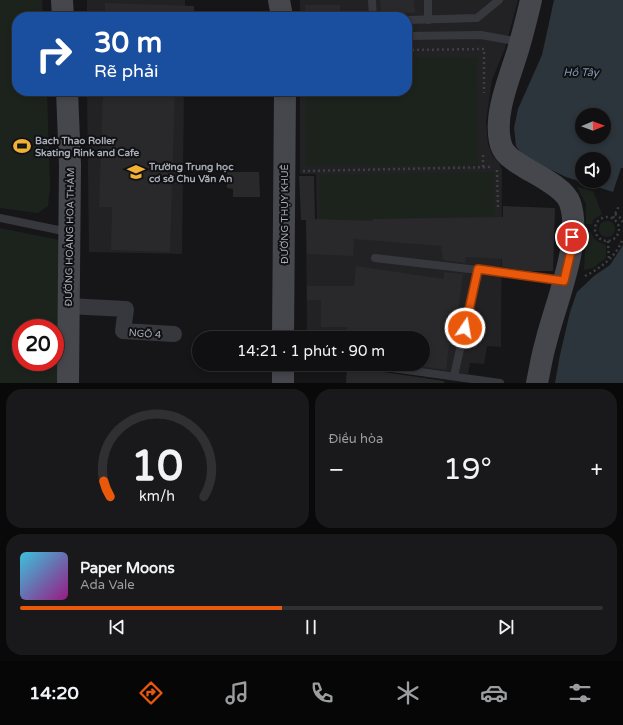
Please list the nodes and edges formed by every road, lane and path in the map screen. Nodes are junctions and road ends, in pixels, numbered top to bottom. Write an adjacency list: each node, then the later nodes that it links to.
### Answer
1 (62, 0): 7 (main road)
2 (279, 0): 8 (main road)
3 (372, 0): 9 (lane)
4 (428, 0): 11 (lane)
5 (498, 0): 11 (lane)
6 (532, 0): 13 (main road)
7 (63, 12)
8 (281, 12)
9 (372, 12)
10 (412, 20): 11 (lane)
11 (428, 20)
12 (412, 36): 13 (lane)
13 (520, 42): 33 (main road)
14 (412, 50): 17 (path)
15 (67, 96): 27 (main road, ĐƯỜNG HOÀNG HOA THÁM)
16 (285, 96): 35 (main road, ĐƯỜNG THỤY KHUÊ)
17 (484, 96)
18 (483, 152): 20 (path)
19 (302, 165): 20 (path)
20 (483, 167): 22 (path)
21 (619, 206): 23 (path)
22 (498, 209)
23 (614, 214): 25 (path); 26 (path)
24 (0, 218): 27 (lane)
25 (612, 218): 29 (path); 29 (path)
26 (623, 224)
27 (69, 232): 34 (main road, ĐƯỜNG HOÀNG HOA THÁM)
28 (623, 238): 31 (path)
29 (608, 241): 31 (path)
30 (375, 258): 32 (lane)
31 (609, 260): 33 (path)
32 (478, 269): 33 (lane); 39 (lane)
33 (574, 279): 43 (main road)
34 (68, 306): 36 (street, NGÕ 4); 40 (main road, ĐƯỜNG HOÀNG HOA THÁM)
35 (283, 331)
36 (174, 334)
37 (283, 371): 41 (main road)
38 (416, 371): 39 (lane)
39 (454, 376): 42 (lane)
40 (68, 383)
41 (283, 383)
42 (500, 383)
43 (537, 383)

